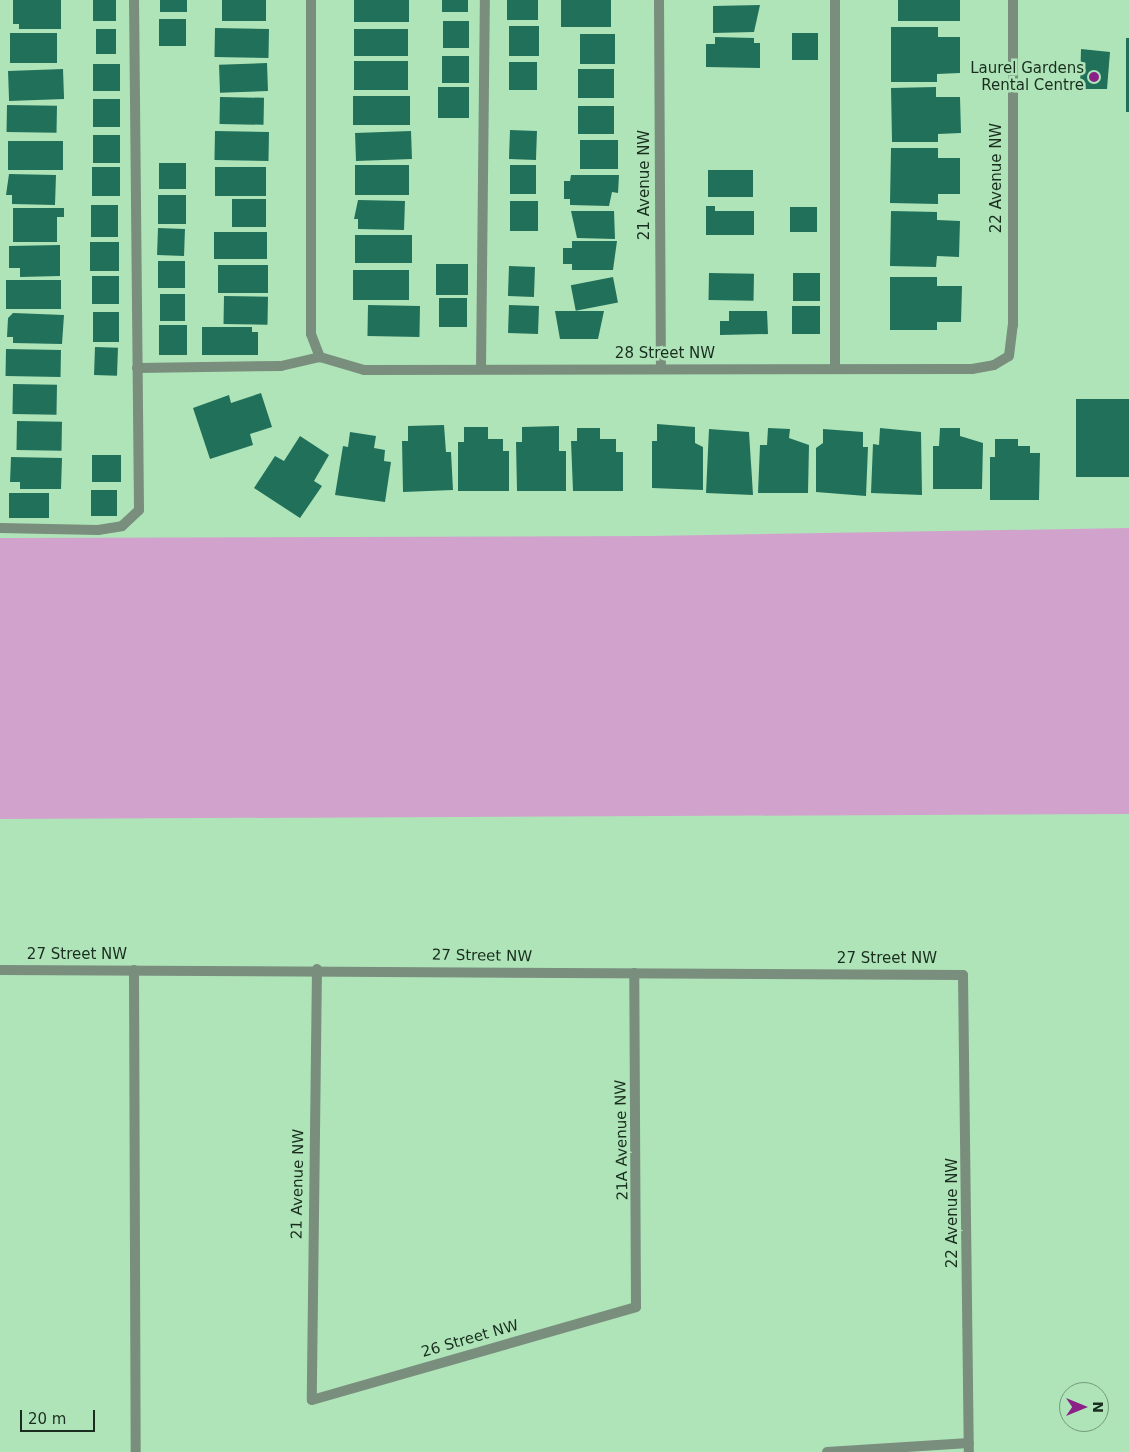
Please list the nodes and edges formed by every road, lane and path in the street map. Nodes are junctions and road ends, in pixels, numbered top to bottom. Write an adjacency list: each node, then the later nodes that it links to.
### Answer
1 (134, 0): 9 (street)
2 (311, 0): 8 (street)
3 (484, 0): 10 (street)
4 (659, 0): 11 (street, 21 Avenue NW)
5 (835, 0): 12 (street)
6 (1013, 0): 7 (street, 22 Avenue NW)
7 (1009, 356): 12 (street, 28 Street NW)
8 (320, 358): 9 (street); 10 (street, 28 Street NW)
9 (137, 368): 13 (street)
10 (481, 369): 11 (street, 28 Street NW)
11 (661, 369): 12 (street, 28 Street NW)
12 (835, 369)
13 (0, 528)
14 (317, 969): 16 (street, 27 Street NW); 17 (street, 27 Street NW); 20 (street, 21 Avenue NW)
15 (0, 970): 16 (street, 27 Street NW)
16 (134, 970): 22 (street)
17 (634, 973): 18 (street, 27 Street NW); 19 (street, 21A Avenue NW)
18 (963, 975): 21 (street, 22 Avenue NW)
19 (636, 1307): 20 (street, 26 Street NW)
20 (312, 1400)
21 (969, 1447): 23 (street)
22 (136, 1452)
23 (827, 1452)

